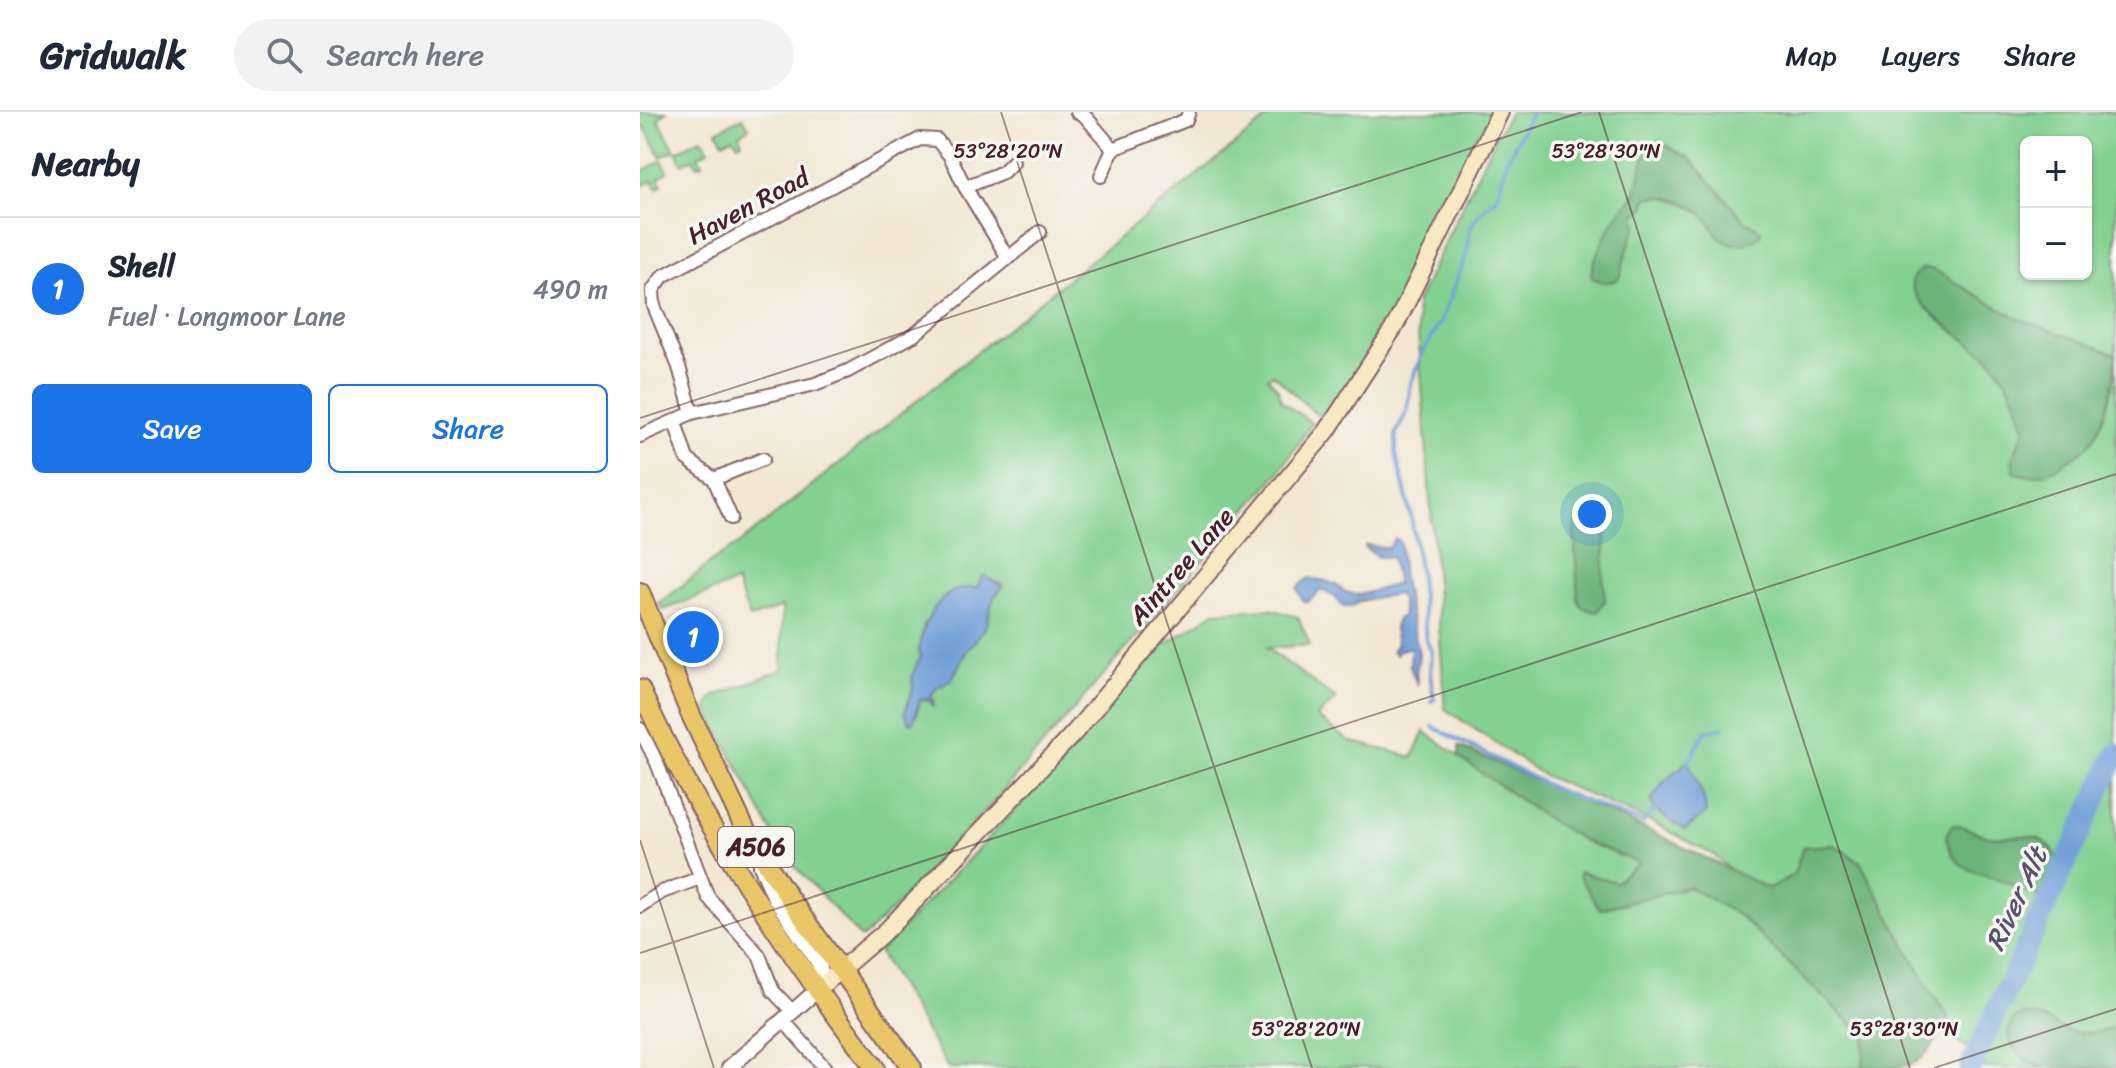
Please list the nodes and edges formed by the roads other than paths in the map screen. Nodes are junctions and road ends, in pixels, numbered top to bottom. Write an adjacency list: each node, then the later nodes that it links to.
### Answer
1 (1077, 112): 4 (street)
2 (1189, 112): 4 (street)
3 (1500, 112): 22 (main road, Aintree Lane)
4 (1113, 149): 6 (street)
5 (1013, 162): 7 (street)
6 (1101, 176)
7 (965, 187): 9 (street, Haven Road); 10 (street, Haven Road)
8 (1040, 232): 9 (street)
9 (1008, 258): 10 (street)
10 (692, 413): 11 (street)
11 (675, 422): 12 (street); 14 (street)
12 (640, 436)
13 (763, 459): 14 (street)
14 (714, 479): 15 (street)
15 (731, 518)
16 (640, 592): 19 (main road, A506)
17 (640, 689): 23 (main road, A506)
18 (640, 729): 20 (street)
19 (746, 831): 22 (main road, A506); 23 (street)
20 (700, 878): 21 (street); 24 (street)
21 (640, 906)
22 (840, 971): 23 (main road, Aintree Lane); 28 (main road, A506)
23 (816, 991): 24 (street); 27 (main road, A506)
24 (788, 1016): 25 (street); 26 (street)
25 (729, 1068)
26 (825, 1068)
27 (875, 1068)
28 (912, 1068)

